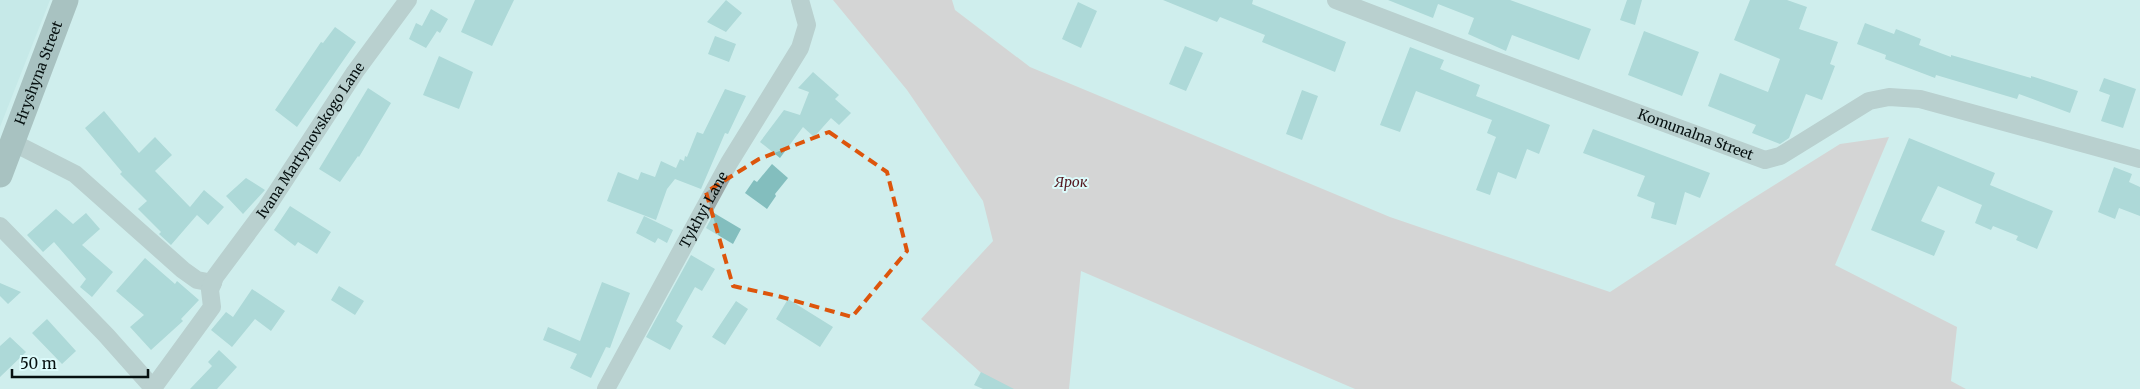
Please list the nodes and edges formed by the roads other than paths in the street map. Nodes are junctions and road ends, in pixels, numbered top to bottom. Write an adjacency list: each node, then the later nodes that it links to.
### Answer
1 (66, 0): 5 (street, Hryshyna Street)
2 (408, 0): 9 (street, Ivana Martynovskogo Lane)
3 (800, 0): 11 (street, Tykhyi Lane)
4 (1336, 0): 6 (street, Komunalna Street)
5 (12, 142): 7 (street, Hryshyna Street); 9 (street)
6 (2140, 159)
7 (0, 175)
8 (0, 226): 10 (street)
9 (213, 283): 10 (street, Ivana Martynovskogo Lane)
10 (154, 388)
11 (606, 389)

